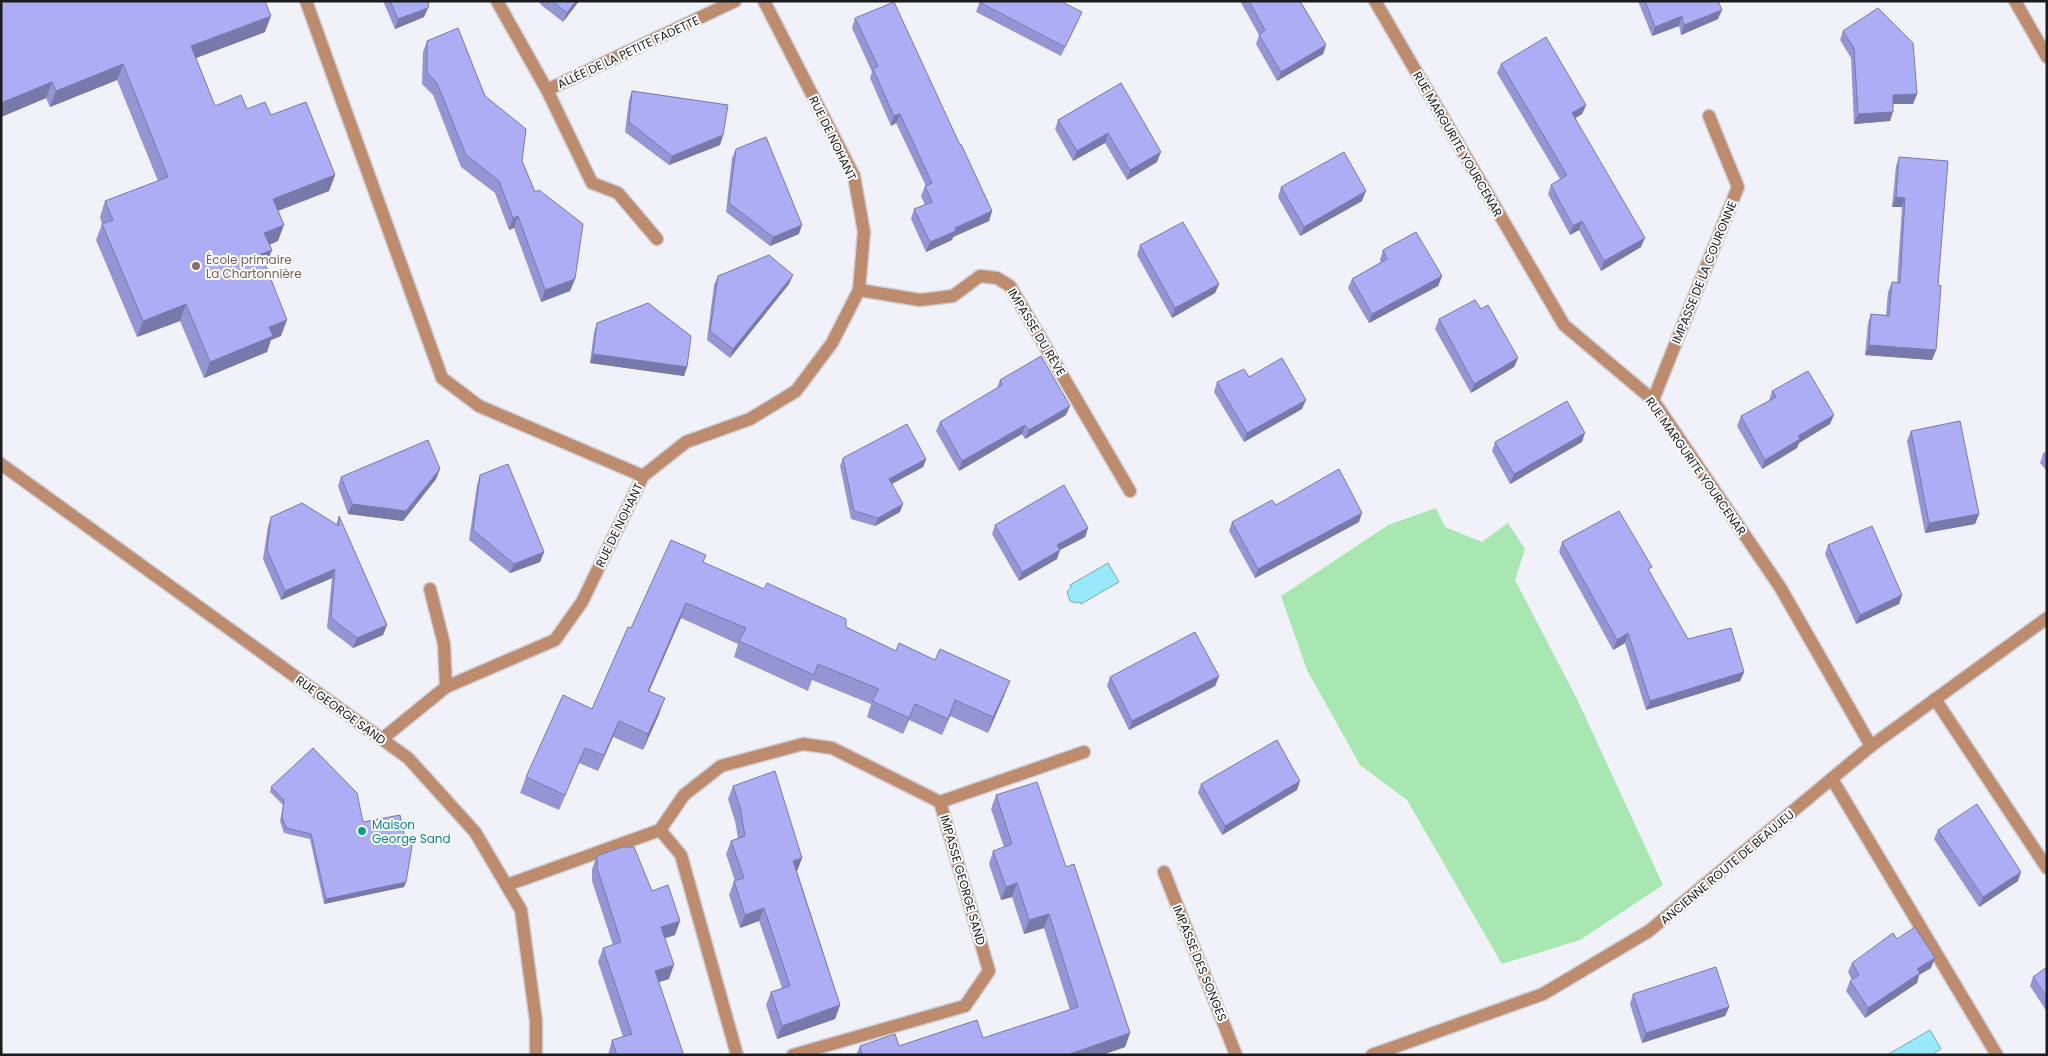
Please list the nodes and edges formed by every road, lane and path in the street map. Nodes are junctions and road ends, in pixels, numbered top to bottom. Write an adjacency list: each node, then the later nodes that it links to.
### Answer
1 (306, 1): 14 (street)
2 (497, 1): 8 (street, ALLÉE DE LA PETITE FADETTE)
3 (735, 1): 8 (street, ALLÉE DE LA PETITE FADETTE)
4 (764, 1): 11 (street, RUE DE NOHANT)
5 (1375, 1): 12 (street, RUE MARGURITE YOURCENAR)
6 (2015, 1): 7 (street)
7 (2047, 57)
8 (547, 90): 10 (street, ALLÉE DE LA PETITE FADETTE)
9 (1710, 116): 12 (street, IMPASSE DE LA COURONNE)
10 (657, 239)
11 (859, 290): 14 (street, RUE DE NOHANT); 15 (street, IMPASSE DU RÊVE)
12 (1653, 400): 21 (street, RUE MARGURITE YOURCENAR)
13 (1, 464): 20 (street, RUE GEORGE SAND)
14 (643, 476): 18 (street, RUE DE NOHANT)
15 (1130, 491)
16 (430, 589): 18 (street)
17 (2047, 618): 19 (street, ANCIENNE ROUTE DE BEAUJEU)
18 (446, 687): 20 (street, RUE DE NOHANT)
19 (1935, 699): 21 (street, ANCIENNE ROUTE DE BEAUJEU); 26 (street)
20 (382, 739): 28 (street, RUE GEORGE SAND)
21 (1871, 746): 23 (street, ANCIENNE ROUTE DE BEAUJEU)
22 (1084, 752): 24 (street)
23 (1832, 779): 33 (street, ANCIENNE ROUTE DE BEAUJEU); 34 (street)
24 (940, 802): 25 (street, IMPASSE GEORGE SAND); 31 (street, IMPASSE GEORGE SAND)
25 (660, 830): 28 (street); 30 (street)
26 (2047, 868)
27 (1164, 872): 32 (street, IMPASSE DES SONGES)
28 (506, 885): 29 (street, RUE GEORGE SAND)
29 (536, 1055)
30 (737, 1055)
31 (793, 1055)
32 (1236, 1055)
33 (1372, 1055)
34 (1996, 1055)

